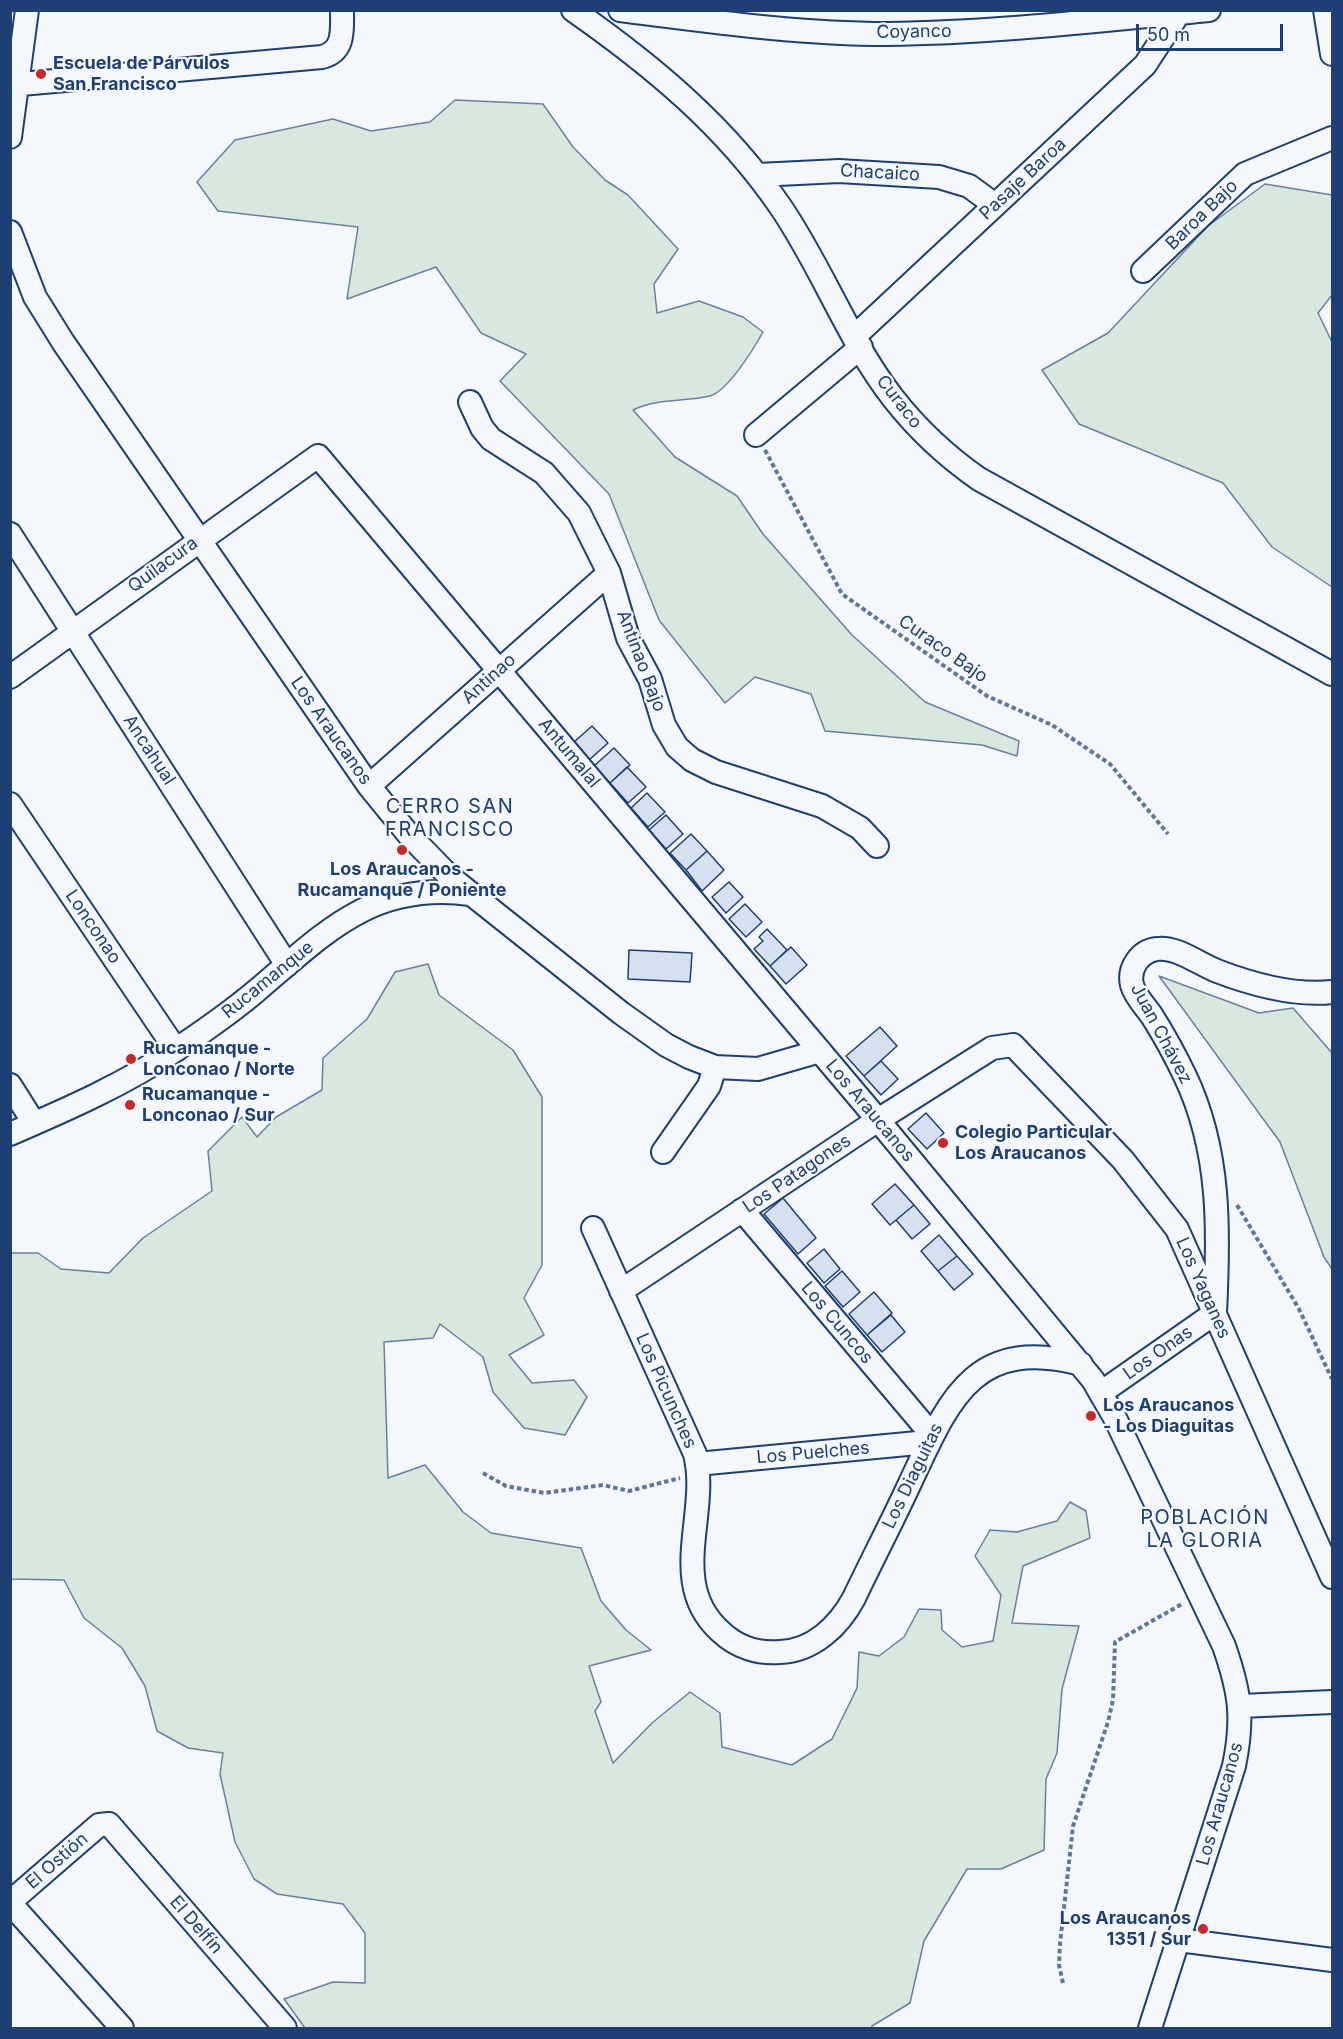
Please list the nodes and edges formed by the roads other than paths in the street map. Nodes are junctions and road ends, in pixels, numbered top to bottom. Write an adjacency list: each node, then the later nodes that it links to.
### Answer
1 (27, 10): 10 (street)
2 (342, 10): 10 (street)
3 (573, 10): 13 (street, Curaco)
4 (620, 10): 8 (street, Coyanco)
5 (1209, 10): 7 (street, Coyanco)
6 (1325, 10): 9 (street)
7 (1179, 13): 8 (street, Coyanco); 14 (street, Pasaje Baroa)
8 (676, 14)
9 (1332, 54)
10 (14, 86): 11 (street)
11 (10, 137)
12 (1332, 138): 16 (street, Baroa Bajo)
13 (758, 176): 14 (street, Chacaico); 17 (street, Curaco)
14 (995, 206): 17 (street, Pasaje Baroa)
15 (10, 232): 22 (street, Los Araucanos)
16 (1143, 271)
17 (858, 342): 19 (street, Pasaje Baroa); 26 (street, Curaco)
18 (470, 402): 23 (street, Antinao Bajo)
19 (756, 435)
20 (318, 456): 22 (street, Quilacura); 25 (street, Antumalal)
21 (10, 534): 24 (street, Ancahual)
22 (198, 540): 24 (street, Quilacura); 28 (street, Los Araucanos)
23 (609, 573): 25 (street, Antinao); 30 (street, Antinao Bajo)
24 (73, 631): 27 (street, Quilacura); 32 (street, Ancahual)
25 (499, 670): 28 (street, Antinao); 36 (street, Antumalal)
26 (1332, 674)
27 (10, 676)
28 (369, 786): 31 (street, Los Araucanos)
29 (10, 804): 35 (street, Lonconao)
30 (877, 846)
31 (470, 894): 32 (street, Rucamanque); 37 (street, Los Araucanos)
32 (287, 965): 35 (street, Rucamanque)
33 (1332, 992): 46 (street, Juan Chávez)
34 (1007, 1044): 39 (street, Los Patagones); 46 (street, Los Yaganes)
35 (176, 1050): 40 (street, Rucamanque)
36 (820, 1051): 37 (street, Los Araucanos); 39 (street, Los Araucanos)
37 (715, 1066): 42 (street)
38 (10, 1085): 40 (street)
39 (878, 1120): 43 (street, Los Patagones); 47 (street, Los Araucanos)
40 (34, 1124): 41 (street, Rucamanque)
41 (10, 1134)
42 (663, 1152)
43 (742, 1210): 45 (street, Los Patagones); 49 (street, Los Cuncos)
44 (593, 1228): 45 (street, Los Picunches)
45 (621, 1291): 50 (street, Los Picunches)
46 (1215, 1313): 48 (street, Los Onas); 51 (street, Los Yaganes)
47 (1081, 1364): 48 (street, Los Araucanos); 49 (street, Los Diaguitas)
48 (1102, 1392): 54 (street, Los Araucanos)
49 (930, 1439): 50 (street, Los Puelches); 52 (street, Los Diaguitas)
50 (698, 1469): 52 (street, Los Picunches)
51 (1332, 1577)
52 (783, 1652)
53 (1332, 1702): 54 (street)
54 (1241, 1707): 57 (street, Los Araucanos)
55 (106, 1822): 56 (street, El Ostión); 60 (street, El Delfín)
56 (10, 1902): 59 (street)
57 (1179, 1940): 58 (street); 61 (street, Los Araucanos)
58 (1332, 1960)
59 (122, 2028)
60 (285, 2028)
61 (1150, 2028)

